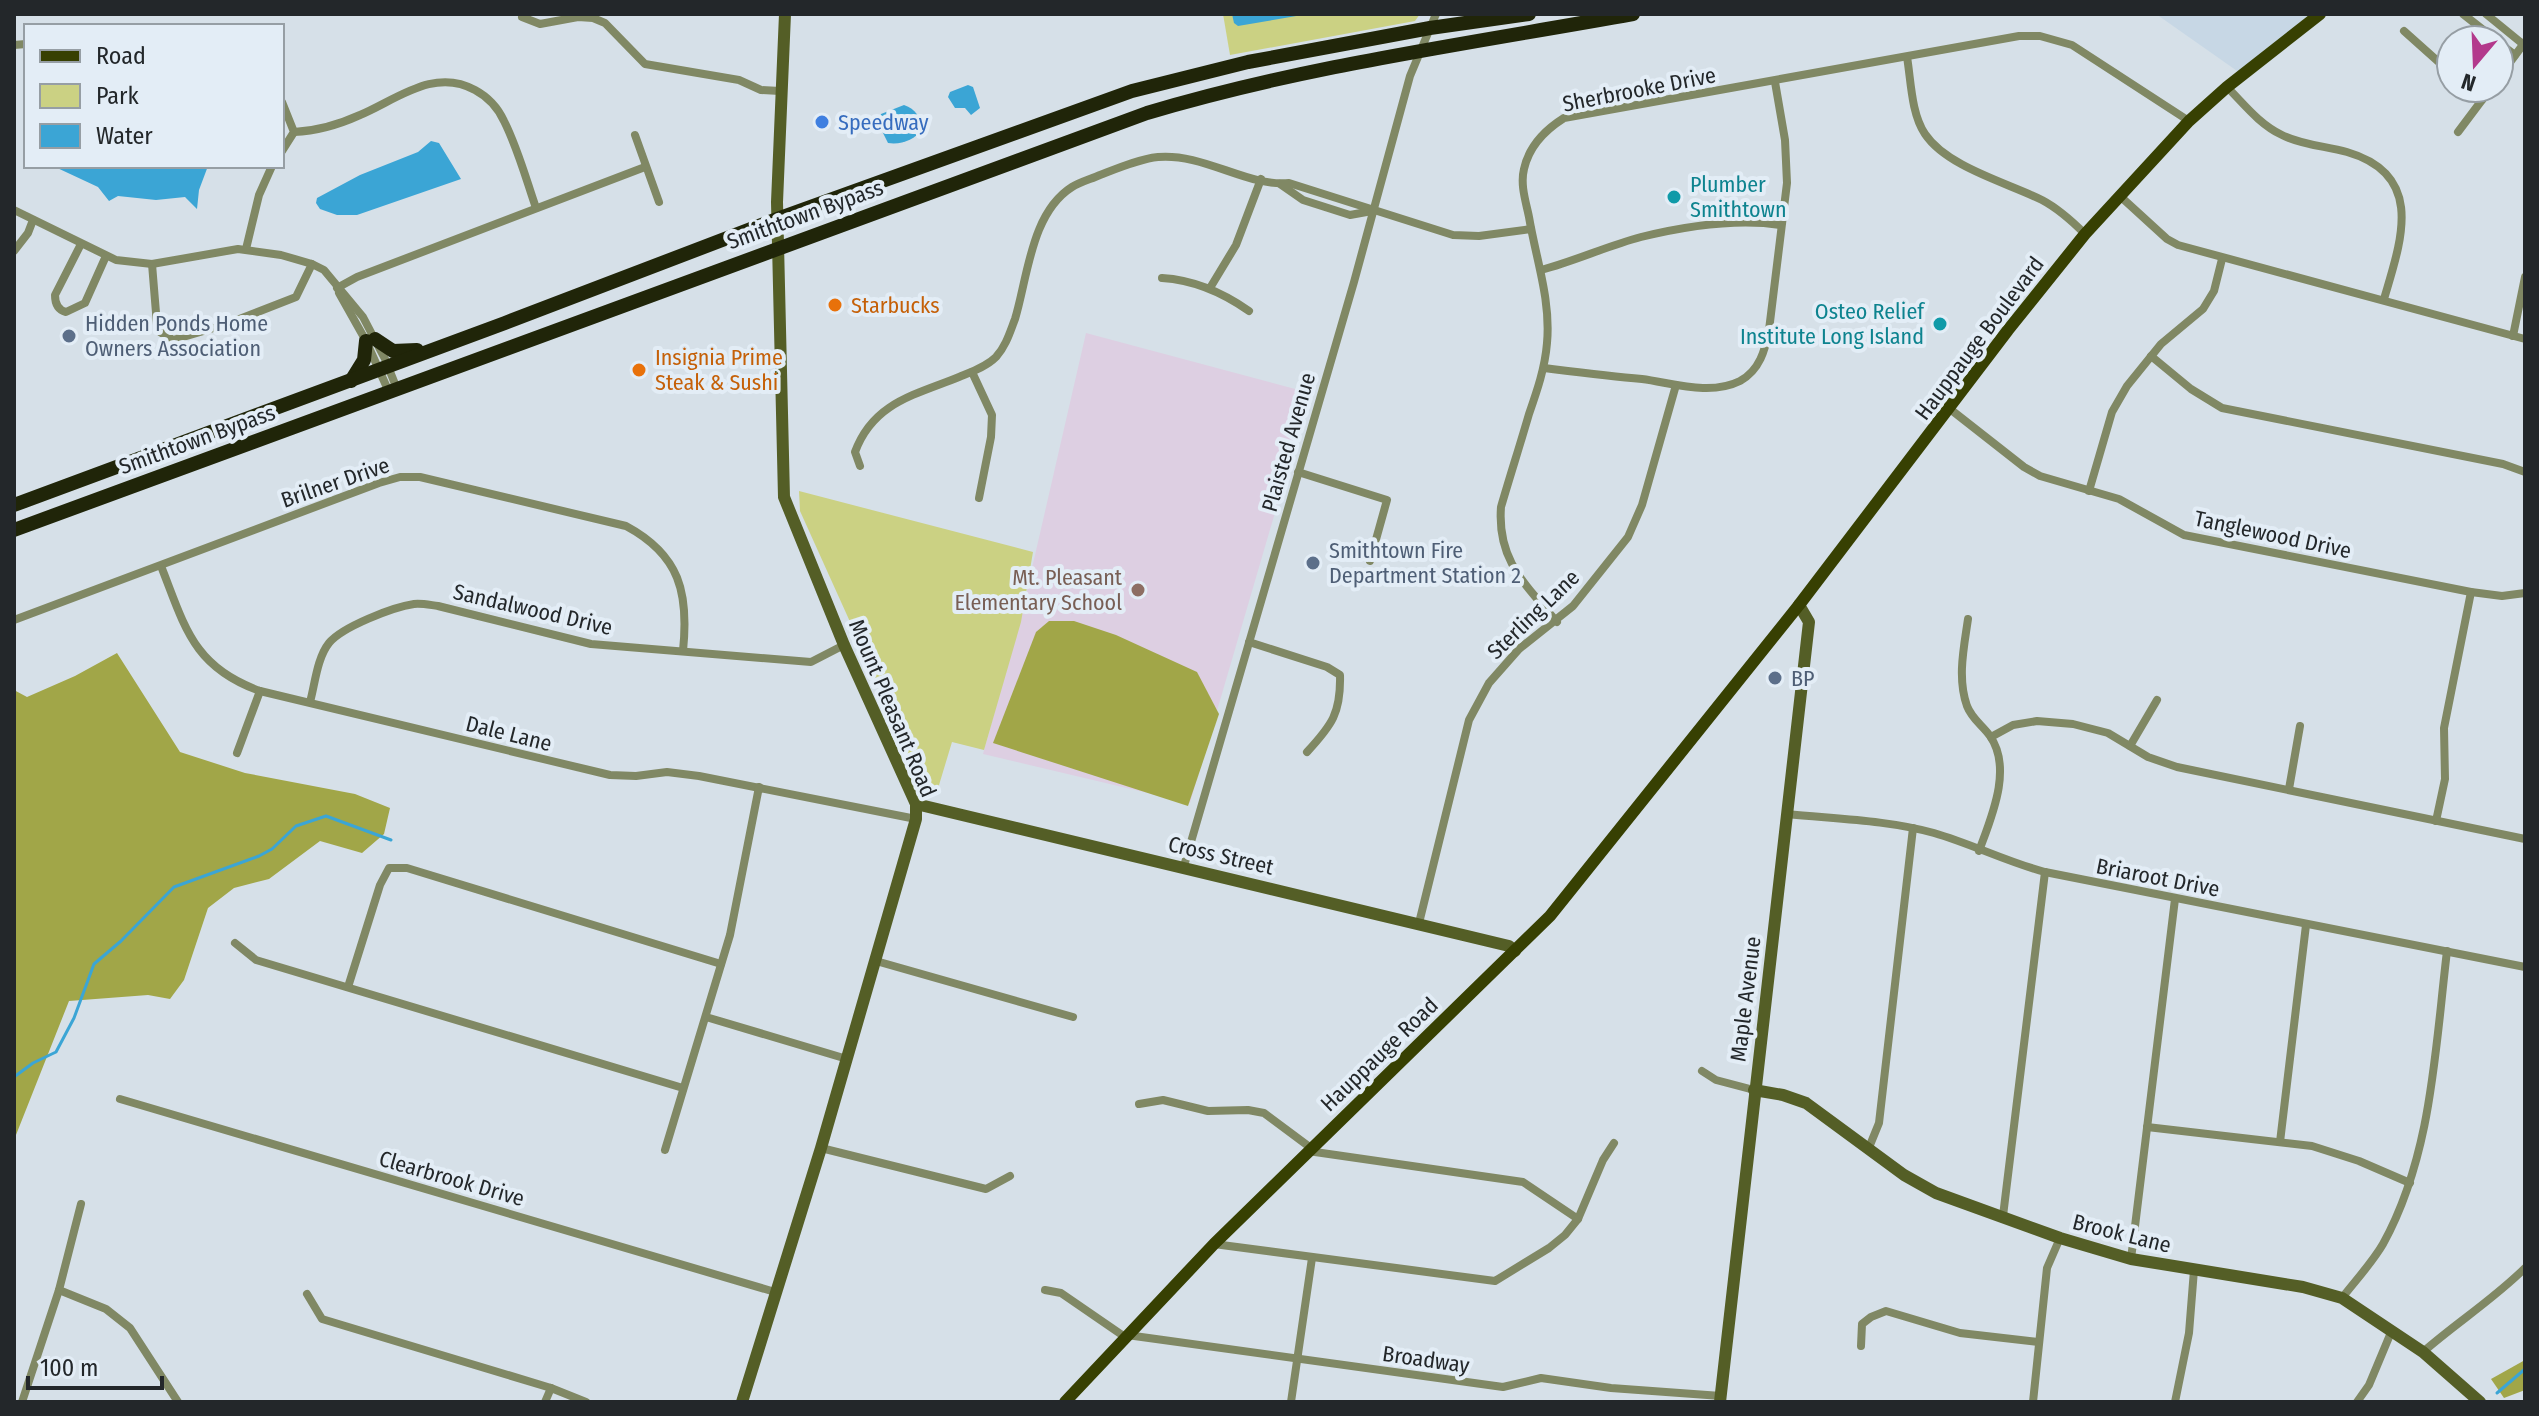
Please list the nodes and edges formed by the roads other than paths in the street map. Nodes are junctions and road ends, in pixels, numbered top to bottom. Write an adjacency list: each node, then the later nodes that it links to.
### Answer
1 (785, 14): 16 (street, Mount Pleasant Road)
2 (1529, 14): 7 (highway, Smithtown Bypass)
3 (1633, 14): 10 (highway, Smithtown Bypass)
4 (2320, 14): 15 (main road, Hauppauge Boulevard)
5 (2486, 14): 9 (street)
6 (522, 17): 16 (street)
7 (1433, 21): 10 (street, Plaisted Avenue); 35 (highway, Smithtown Bypass)
8 (2404, 31): 13 (street)
9 (2524, 44): 11 (street)
10 (1420, 52): 34 (street, Plaisted Avenue); 41 (highway, Smithtown Bypass)
11 (2515, 55)
12 (1907, 57): 14 (street, Sherbrooke Drive); 19 (street, Sherbrooke Drive); 39 (street)
13 (2435, 59)
14 (1775, 82): 37 (street); 38 (street, Sherbrooke Drive)
15 (2227, 87): 19 (main road, Hauppauge Boulevard); 53 (street)
16 (780, 91): 35 (street, Mount Pleasant Road)
17 (2479, 104): 21 (street)
18 (284, 107): 20 (street)
19 (2189, 121): 29 (main road, Hauppauge Boulevard)
20 (294, 132): 23 (street); 31 (street)
21 (2458, 132)
22 (635, 135): 24 (street)
23 (284, 148)
24 (645, 167): 30 (street); 31 (street)
25 (271, 168): 42 (street)
26 (1261, 179): 27 (street); 52 (street); 62 (street)
27 (1280, 184): 28 (street); 32 (street)
28 (1335, 197): 32 (street); 34 (street)
29 (2121, 197): 39 (main road, Hauppauge Boulevard); 45 (street)
30 (659, 202)
31 (536, 208): 51 (street)
32 (1331, 209): 34 (street)
33 (14, 210): 36 (street)
34 (1373, 211): 38 (street); 68 (street, Plaisted Avenue)
35 (777, 219): 41 (street, Mount Pleasant Road); 58 (highway, Smithtown Bypass)
36 (33, 220): 40 (street); 43 (street)
37 (1781, 225): 48 (street); 64 (street)
38 (1531, 229): 48 (street, Sherbrooke Drive)
39 (2085, 234): 66 (main road, Hauppauge Boulevard)
40 (81, 244): 44 (street); 44 (street)
41 (777, 247): 65 (highway, Smithtown Bypass); 83 (street, Mount Pleasant Road)
42 (246, 249): 46 (street); 47 (street)
43 (14, 251)
44 (106, 256): 46 (street)
45 (2222, 259): 53 (street); 59 (street)
46 (152, 264): 47 (street)
47 (312, 264): 51 (street)
48 (1541, 270): 61 (street, Sherbrooke Drive)
49 (2525, 277): 55 (street)
50 (1162, 278): 52 (street)
51 (337, 288): 57 (street)
52 (1210, 288): 54 (street)
53 (2384, 299): 55 (street)
54 (1249, 311)
55 (2513, 336): 56 (street)
56 (2525, 339)
57 (371, 340): 58 (highway); 60 (street); 63 (highway)
58 (437, 349): 60 (highway, Smithtown Bypass)
59 (2151, 356): 69 (street); 70 (street)
60 (384, 368): 63 (highway, Smithtown Bypass); 65 (street)
61 (1544, 368): 64 (street); 81 (street, Sherbrooke Drive)
62 (972, 372): 67 (street); 71 (street)
63 (351, 381): 72 (highway, Smithtown Bypass)
64 (1676, 385): 81 (street, Sterling Lane)
65 (393, 390): 73 (highway, Smithtown Bypass)
66 (1950, 409): 70 (street, Tanglewood Drive); 78 (main road, Hauppauge Boulevard)
67 (860, 466)
68 (1298, 472): 74 (street); 82 (street, Plaisted Avenue)
69 (2525, 472)
70 (2089, 491): 76 (street, Tanglewood Drive)
71 (979, 498)
72 (14, 505)
73 (14, 530)
74 (1370, 561)
75 (161, 566): 80 (street, Brilner Drive); 84 (street, Brilner Drive); 85 (street, Dale Lane)
76 (2471, 592): 77 (street, Tanglewood Drive); 99 (street)
77 (2525, 593)
78 (1799, 605): 88 (main road, Hauppauge Boulevard); 97 (street, Maple Avenue)
79 (1968, 619): 90 (street)
80 (14, 620)
81 (1557, 622): 106 (street, Sterling Lane)
82 (1249, 642): 92 (street); 103 (street, Plaisted Avenue)
83 (844, 645): 84 (street, Sandalwood Drive); 96 (street, Mount Pleasant Road)
84 (683, 651): 87 (street, Sandalwood Drive)
85 (260, 691): 87 (street, Dale Lane); 93 (street)
86 (2157, 700): 91 (street)
87 (310, 702): 94 (street, Dale Lane)
88 (1706, 721): 109 (main road, Hauppauge Road)
89 (2300, 726): 95 (street)
90 (1991, 737): 91 (street); 102 (street)
91 (2130, 746): 95 (street)
92 (1307, 752)
93 (237, 753)
94 (759, 787): 98 (street, Dale Lane); 112 (street)
95 (2289, 789): 99 (street)
96 (916, 804): 98 (street, Mount Pleasant Road); 103 (street, Cross Street)
97 (1787, 814): 100 (street, Briaroot Drive); 120 (street, Maple Avenue)
98 (916, 819): 111 (street, Mount Pleasant Road)
99 (2436, 821): 101 (street)
100 (1913, 828): 102 (street, Briaroot Drive); 129 (street)
101 (2525, 839)
102 (1979, 851): 104 (street, Briaroot Drive)
103 (1184, 866): 106 (street, Cross Street)
104 (2045, 872): 105 (street, Briaroot Drive); 133 (street)
105 (2175, 899): 107 (street, Briaroot Drive); 123 (street)
106 (1419, 923): 109 (street, Cross Street)
107 (2306, 925): 110 (street, Briaroot Drive); 124 (street)
108 (235, 943): 114 (street)
109 (1515, 951): 127 (main road, Hauppauge Road)
110 (2447, 951): 113 (street, Briaroot Drive); 131 (street)
111 (876, 961): 116 (street); 117 (street, Mount Pleasant Road)
112 (721, 964): 114 (street); 115 (street)
113 (2525, 967)
114 (348, 987): 119 (street)
115 (706, 1017): 117 (street); 119 (street)
116 (1073, 1017)
117 (847, 1059): 126 (street, Mount Pleasant Road)
118 (1702, 1071): 120 (street)
119 (683, 1088): 128 (street)
120 (1754, 1090): 129 (street, Brook Lane); 153 (street, Maple Avenue)
121 (120, 1099): 143 (street, Clearbrook Drive)
122 (1139, 1104): 127 (street)
123 (2147, 1127): 124 (street); 138 (street)
124 (2280, 1142): 131 (street)
125 (1614, 1143): 134 (street)
126 (821, 1148): 130 (street); 143 (street, Mount Pleasant Road)
127 (1309, 1149): 134 (street); 136 (main road, Hauppauge Road)
128 (665, 1150)
129 (1868, 1150): 133 (street, Brook Lane)
130 (1010, 1176)
131 (2410, 1183): 145 (street)
132 (81, 1204): 141 (street)
133 (2003, 1216): 135 (street, Brook Lane)
134 (1578, 1219): 137 (street)
135 (2060, 1238): 138 (street, Brook Lane); 148 (street)
136 (1214, 1244): 137 (street); 147 (main road, Hauppauge Road)
137 (1312, 1258): 151 (street)
138 (2131, 1259): 140 (street, Brook Lane)
139 (2525, 1268): 150 (street)
140 (2194, 1270): 145 (street, Brook Lane); 162 (street)
141 (59, 1290): 154 (street); 155 (street)
142 (1045, 1290): 147 (street)
143 (775, 1292): 158 (street, Mount Pleasant Road)
144 (307, 1294): 152 (street)
145 (2342, 1298): 146 (street, Brook Lane)
146 (2392, 1329): 150 (street, Brook Lane); 163 (street)
147 (1126, 1336): 151 (street, Broadway); 159 (main road, Hauppauge Road)
148 (2038, 1342): 149 (street); 161 (street)
149 (1861, 1346)
150 (2423, 1352): 164 (street, Brook Lane)
151 (1299, 1360): 153 (street, Broadway); 160 (street)
152 (551, 1388): 156 (street); 157 (street)
153 (1721, 1399)
154 (22, 1402)
155 (178, 1402)
156 (545, 1402)
157 (586, 1402)
158 (742, 1402)
159 (1065, 1402)
160 (1291, 1402)
161 (2033, 1402)
162 (2175, 1402)
163 (2357, 1402)
164 (2480, 1402)

